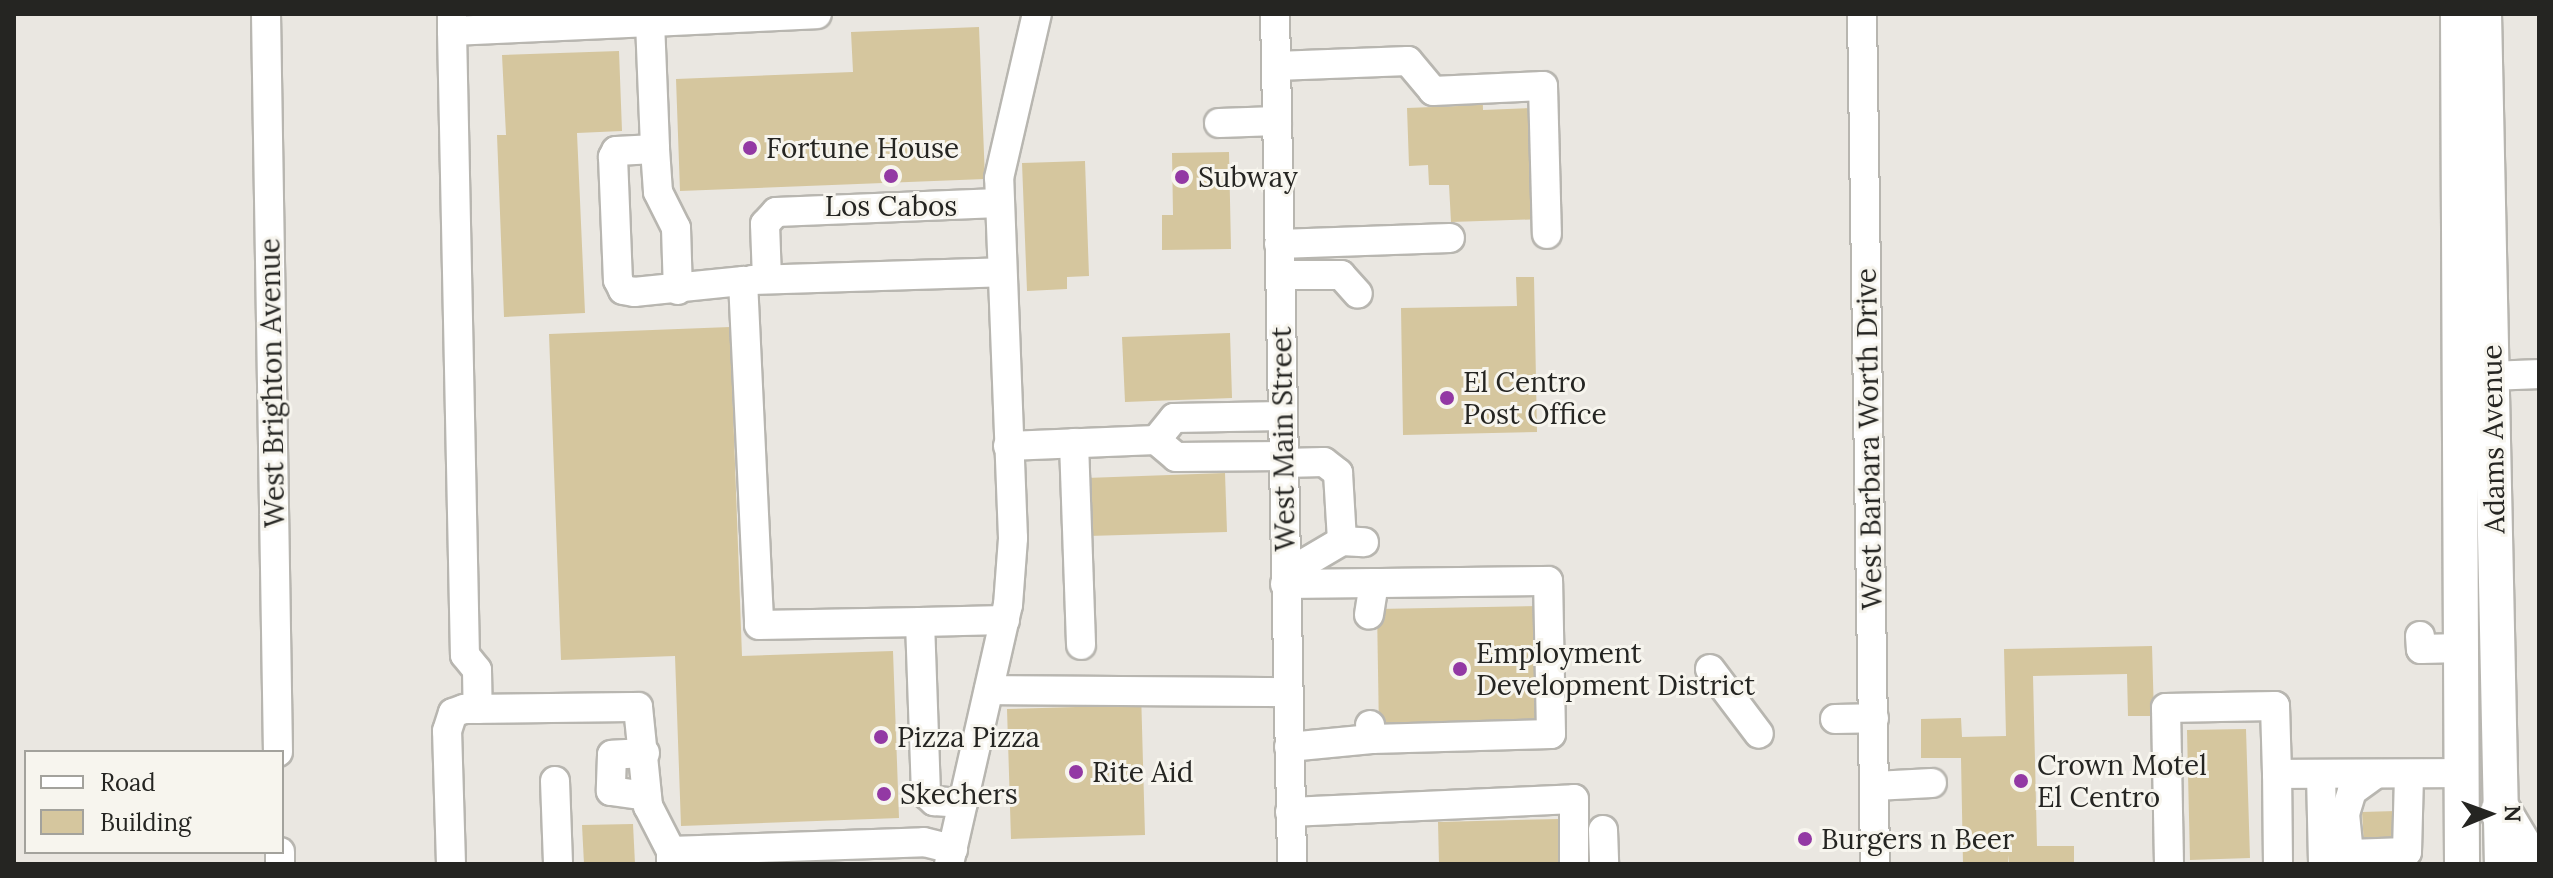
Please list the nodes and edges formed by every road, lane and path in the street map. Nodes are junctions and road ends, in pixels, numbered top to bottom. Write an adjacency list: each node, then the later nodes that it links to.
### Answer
1 (266, 14): 49 (street, West Brighton Avenue)
2 (817, 14): 8 (street)
3 (1037, 14): 15 (street)
4 (1275, 14): 11 (street, West Main Street)
5 (1862, 14): 45 (street, West Barbara Worth Drive)
6 (2458, 14): 25 (main road, Adams Avenue)
7 (2484, 14): 25 (main road, Adams Avenue)
8 (786, 15): 10 (street)
9 (452, 22): 10 (street); 44 (street)
10 (650, 22): 14 (street)
11 (1276, 66): 12 (street, West Main Street); 16 (street)
12 (1277, 121): 13 (street); 18 (street, West Main Street)
13 (1219, 123)
14 (655, 149): 22 (street); 22 (street)
15 (999, 203): 19 (street); 21 (street)
16 (1547, 234)
17 (1450, 238): 18 (street)
18 (1279, 244): 20 (street, West Main Street)
19 (1002, 272): 21 (street); 30 (street)
20 (1280, 275): 23 (street); 27 (street, West Main Street)
21 (755, 280): 22 (street); 37 (street)
22 (678, 290)
23 (1358, 294)
24 (2539, 374): 25 (street)
25 (2476, 376): 26 (main road, Adams Avenue); 34 (main road, Adams Avenue)
26 (2458, 415): 34 (main road); 40 (main road, Adams Avenue)
27 (1283, 416): 28 (street); 31 (street, West Main Street)
28 (1156, 440): 29 (street); 31 (street)
29 (1074, 443): 30 (street); 39 (street)
30 (1008, 446): 36 (street)
31 (1284, 459): 32 (street, West Main Street); 32 (street)
32 (1285, 579): 33 (street); 43 (street, West Main Street)
33 (1374, 583): 35 (street); 48 (street)
34 (2497, 586): 60 (main road, Adams Avenue)
35 (1369, 615)
36 (1005, 620): 37 (street); 42 (street)
37 (920, 622): 58 (street)
38 (2420, 636): 40 (street)
39 (1081, 645)
40 (2461, 648): 50 (main road, Adams Avenue)
41 (1710, 669): 47 (street)
42 (989, 690): 43 (street); 58 (street)
43 (1288, 692): 48 (street, West Main Street)
44 (478, 709): 67 (street); 68 (street)
45 (1874, 718): 46 (street); 57 (street, West Barbara Worth Drive)
46 (1835, 719)
47 (1759, 734)
48 (1289, 747): 59 (street, West Main Street)
49 (278, 750)
50 (2461, 773): 53 (street); 77 (main road, Adams Avenue)
51 (2277, 774): 52 (street); 74 (street); 75 (street)
52 (2321, 774): 55 (street); 61 (street)
53 (2409, 774): 55 (street); 64 (street)
54 (555, 781): 69 (street)
55 (2361, 781): 61 (street); 64 (street)
56 (1932, 783): 57 (street)
57 (1875, 786): 73 (street, West Barbara Worth Drive)
58 (963, 803): 66 (street)
59 (1290, 812): 70 (street, West Main Street); 71 (street)
60 (2501, 812): 78 (main road, Adams Avenue); 79 (highway)
61 (2322, 817): 76 (street)
62 (1603, 830): 72 (street)
63 (921, 853): 65 (street); 66 (street)
64 (2344, 853)
65 (789, 856): 67 (street)
66 (951, 856)
67 (671, 858)
68 (451, 864)
69 (558, 864)
70 (1292, 864)
71 (1574, 864)
72 (1604, 864)
73 (1875, 864)
74 (2169, 864)
75 (2278, 864)
76 (2323, 864)
77 (2462, 864)
78 (2502, 864)
79 (2532, 864)

